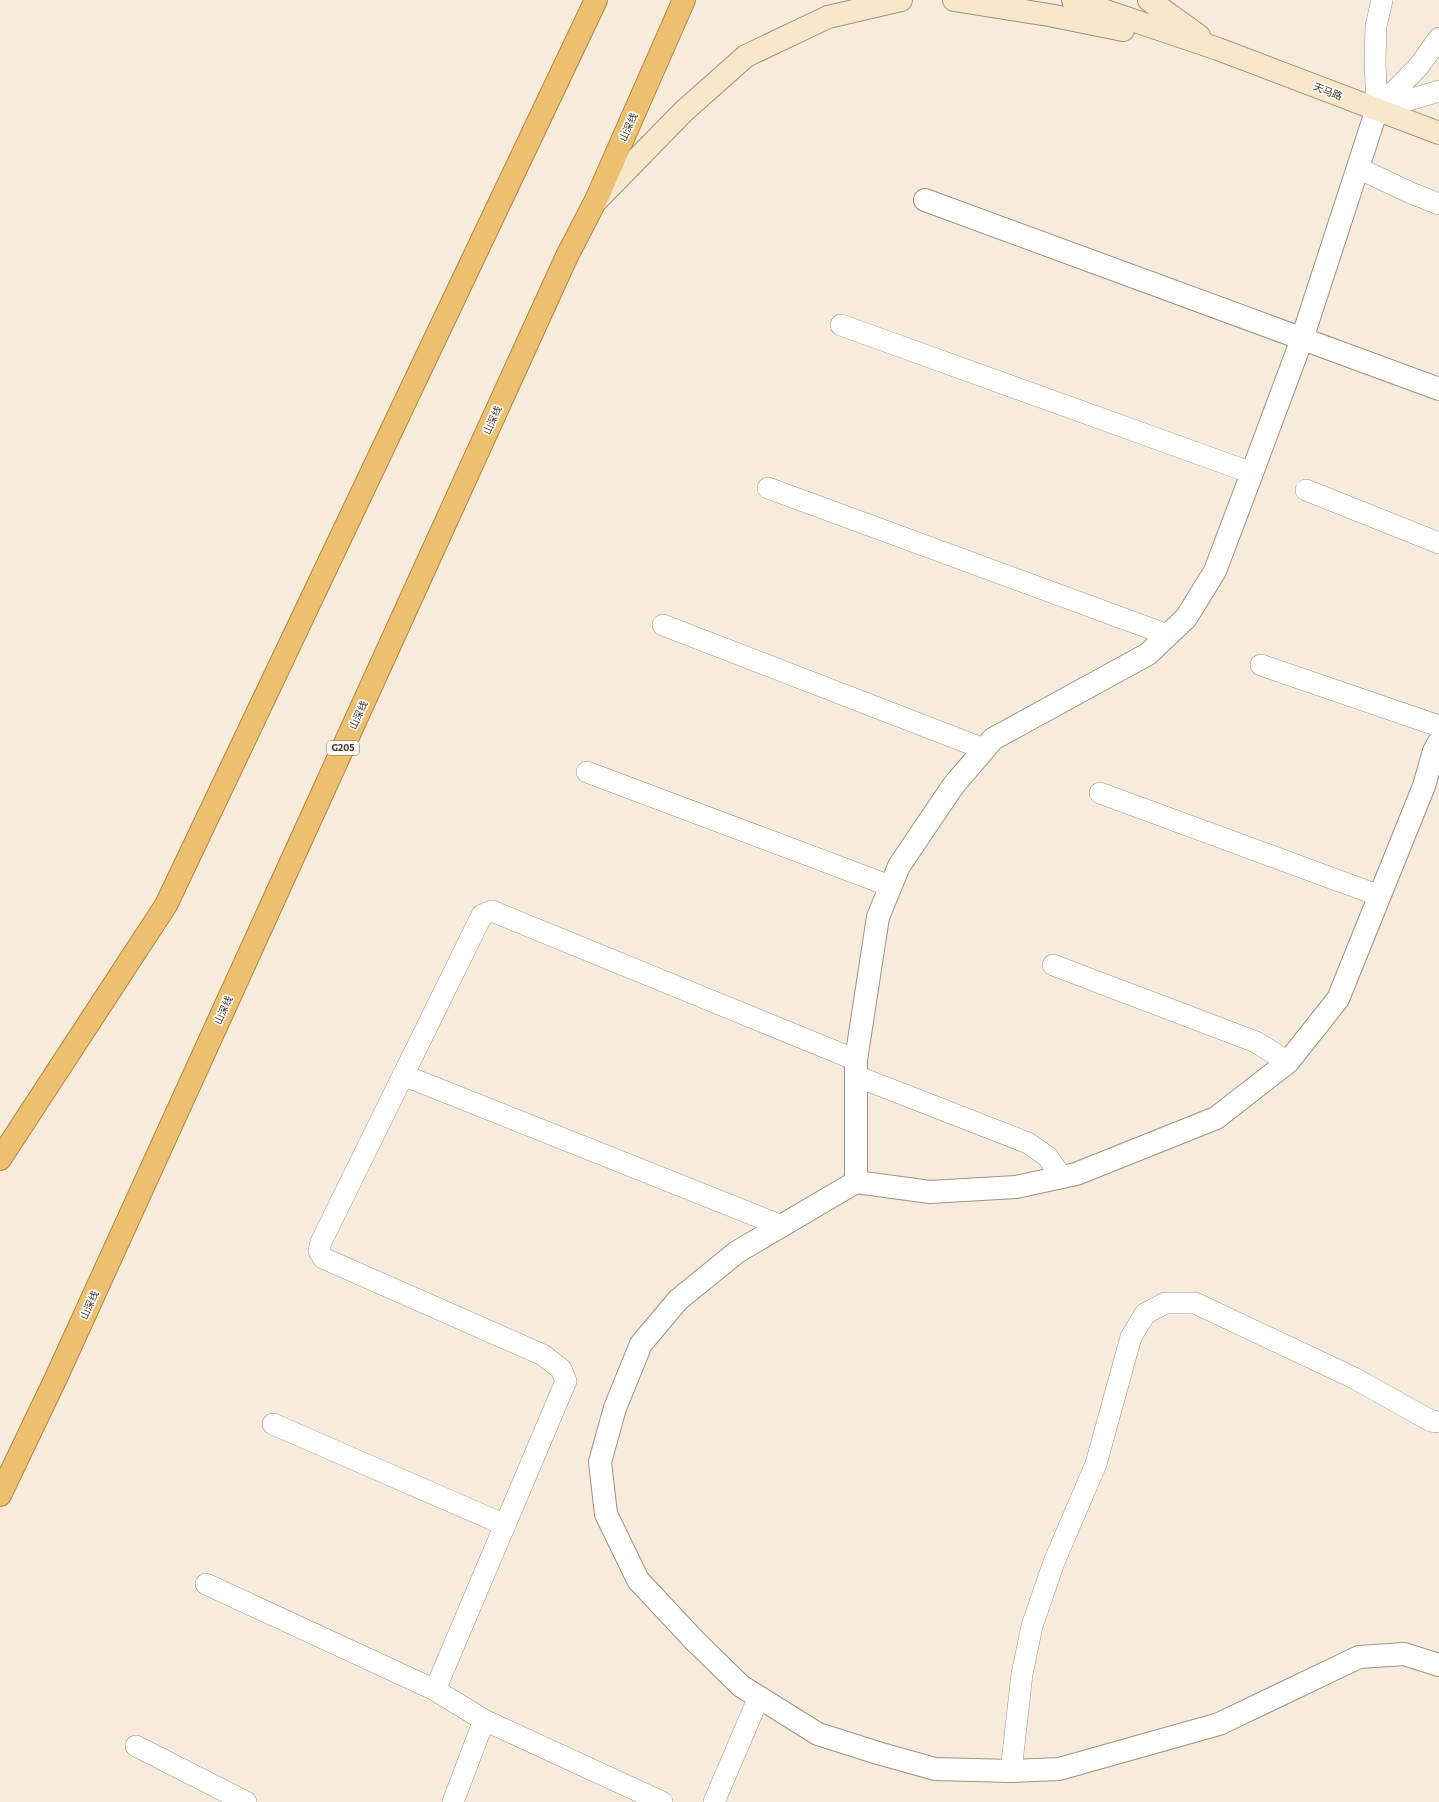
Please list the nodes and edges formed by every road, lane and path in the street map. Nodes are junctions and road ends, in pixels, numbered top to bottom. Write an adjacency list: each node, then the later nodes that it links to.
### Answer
1 (596, 0): 39 (highway)
2 (684, 0): 15 (highway, 山深线 / G205)
3 (901, 0): 15 (main road)
4 (954, 0): 10 (main road)
5 (1073, 0): 10 (main road)
6 (1103, 0): 10 (main road)
7 (1149, 0): 10 (main road)
8 (1382, 0): 12 (lane)
9 (1439, 38): 12 (lane)
10 (1218, 49): 12 (main road, 天马路)
11 (1439, 91): 12 (lane)
12 (1377, 109): 13 (main road, 天马路); 14 (street)
13 (1439, 133)
14 (1358, 168): 17 (lane); 19 (street)
15 (596, 200): 45 (highway, 山深线 / G205)
16 (925, 200): 19 (street)
17 (1439, 204)
18 (841, 325): 21 (lane)
19 (1302, 338): 20 (street); 21 (street)
20 (1439, 389)
21 (1252, 474): 26 (street)
22 (768, 488): 26 (lane)
23 (1306, 490): 24 (lane)
24 (1439, 543)
25 (663, 625): 30 (lane)
26 (1168, 635): 30 (street)
27 (1261, 665): 28 (lane)
28 (1439, 726)
29 (1439, 742): 34 (street)
30 (984, 749): 33 (street)
31 (588, 772): 33 (lane)
32 (1100, 793): 34 (lane)
33 (890, 886): 37 (street)
34 (1380, 896): 36 (street)
35 (1053, 965): 36 (lane)
36 (1288, 1062): 40 (street)
37 (856, 1068): 38 (lane); 40 (lane); 41 (street)
38 (403, 1075): 42 (lane); 46 (lane)
39 (0, 1159)
40 (1061, 1177): 41 (street)
41 (856, 1182): 42 (street)
42 (782, 1226): 50 (street)
43 (1439, 1422): 53 (lane)
44 (273, 1424): 46 (lane)
45 (0, 1496)
46 (505, 1525): 49 (lane)
47 (206, 1584): 49 (lane)
48 (1439, 1665): 53 (street)
49 (435, 1690): 51 (lane)
50 (759, 1697): 53 (street); 57 (lane)
51 (484, 1720): 55 (lane); 56 (lane)
52 (136, 1746): 54 (lane)
53 (1011, 1771)
54 (246, 1802)
55 (453, 1802)
56 (662, 1802)
57 (714, 1802)

